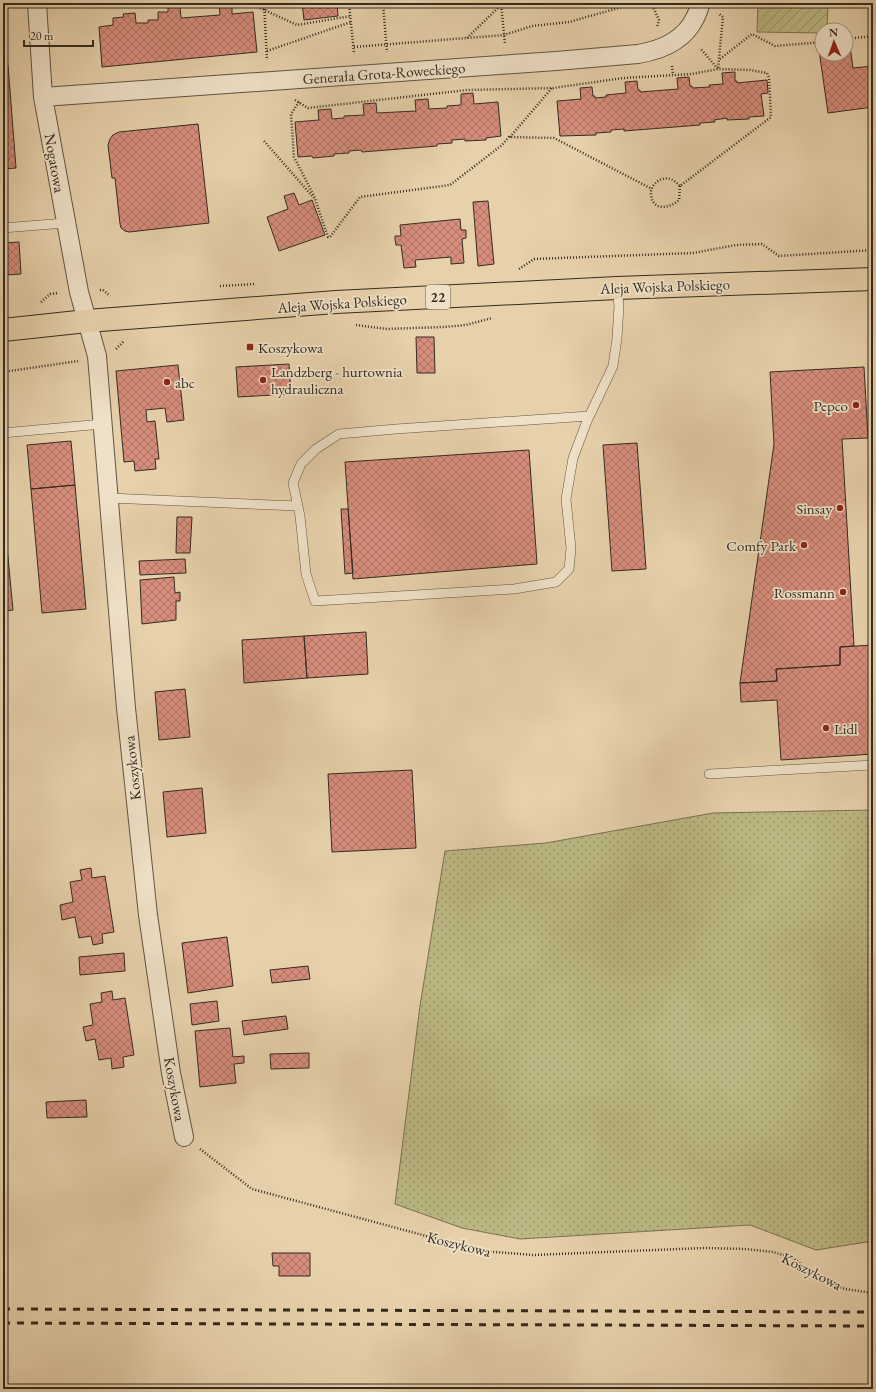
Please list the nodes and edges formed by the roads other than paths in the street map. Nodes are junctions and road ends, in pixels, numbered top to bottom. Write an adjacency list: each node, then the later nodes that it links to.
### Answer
1 (37, 3): 3 (street, Nogatowa)
2 (700, 3): 3 (street, Generała Grota-Roweckiego)
3 (43, 97): 4 (street, Nogatowa)
4 (65, 223): 5 (lane); 8 (street, Nogatowa)
5 (3, 228)
6 (873, 279): 7 (main road, Aleja Wojska Polskiego / 22)
7 (617, 288): 8 (main road, Aleja Wojska Polskiego / 22); 10 (lane)
8 (87, 321): 9 (main road, Aleja Wojska Polskiego / 22); 11 (street, Koszykowa)
9 (3, 330)
10 (589, 416): 14 (lane); 14 (lane)
11 (102, 424): 12 (lane); 13 (street, Koszykowa)
12 (3, 433)
13 (108, 498): 14 (lane); 17 (street, Koszykowa)
14 (298, 506)
15 (873, 765): 16 (lane)
16 (709, 774)
17 (184, 1136)

